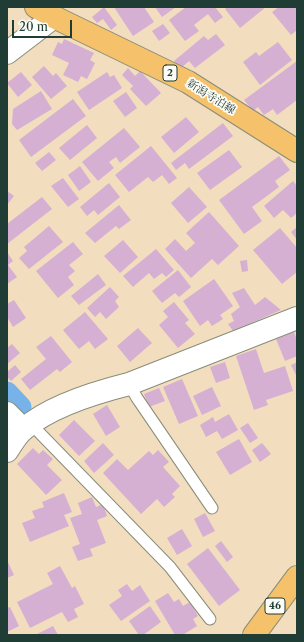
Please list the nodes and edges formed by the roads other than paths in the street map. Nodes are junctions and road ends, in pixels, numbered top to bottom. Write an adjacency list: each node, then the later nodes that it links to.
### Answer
1 (52, 10): 2 (street); 3 (main road, 新潟寺泊線 / 2)
2 (7, 53)
3 (297, 151)
4 (297, 318): 5 (street)
5 (129, 384): 7 (street); 9 (lane)
6 (7, 414): 7 (street)
7 (27, 427): 8 (street); 11 (lane)
8 (7, 451)
9 (212, 508)
10 (297, 577): 12 (main road, 46)
11 (210, 619)
12 (254, 635)

